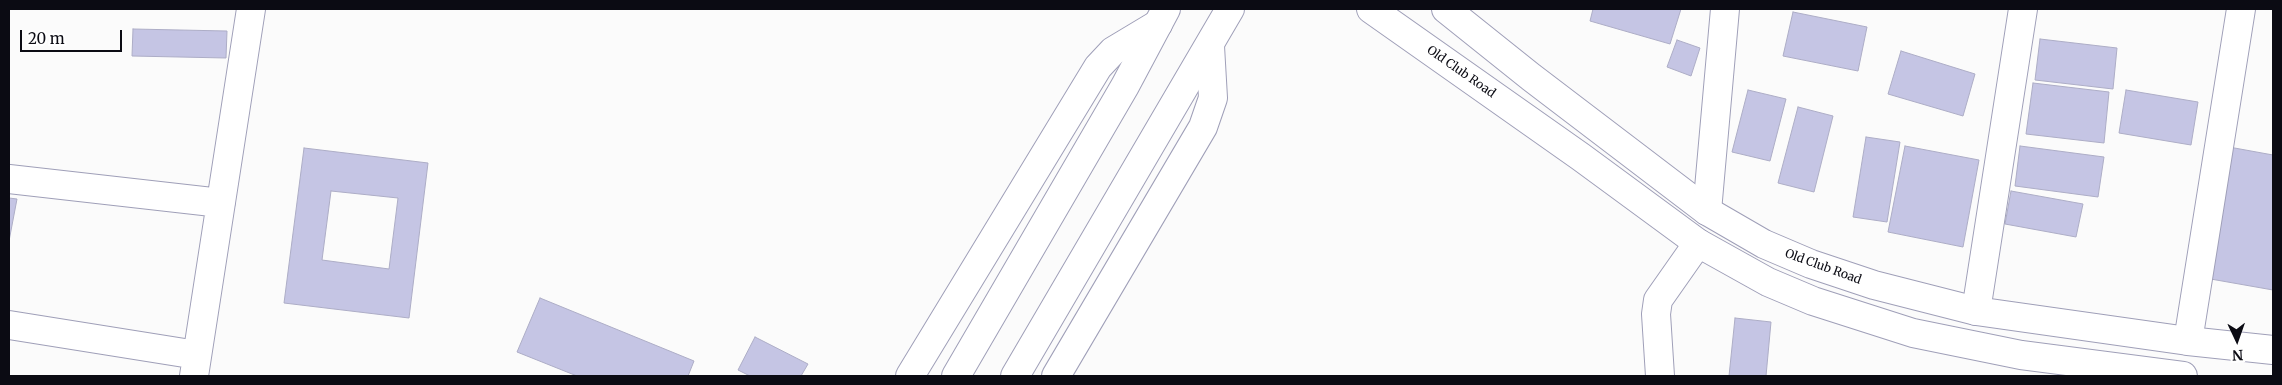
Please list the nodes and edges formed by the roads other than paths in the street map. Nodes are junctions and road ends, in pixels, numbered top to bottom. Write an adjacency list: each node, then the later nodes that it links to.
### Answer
1 (251, 9): 11 (street)
2 (1230, 9): 9 (street)
3 (1371, 9): 13 (street, Old Club Road)
4 (1446, 9): 12 (street, Old Club Road)
5 (1725, 9): 12 (street)
6 (2023, 9): 14 (street)
7 (2241, 9): 16 (street)
8 (1162, 17): 20 (street); 21 (street)
9 (1210, 46): 22 (street); 23 (street)
10 (9, 179): 11 (street)
11 (220, 203): 18 (street)
12 (1707, 211): 14 (street, Old Club Road)
13 (1698, 243): 19 (street, Old Club Road); 24 (street)
14 (1976, 311): 16 (street, Old Club Road)
15 (9, 325): 18 (street)
16 (2188, 341): 17 (street, Old Club Road)
17 (2273, 350)
18 (195, 365)
19 (2165, 375)
20 (910, 376)
21 (956, 376)
22 (1015, 376)
23 (1056, 376)
24 (1660, 376)

